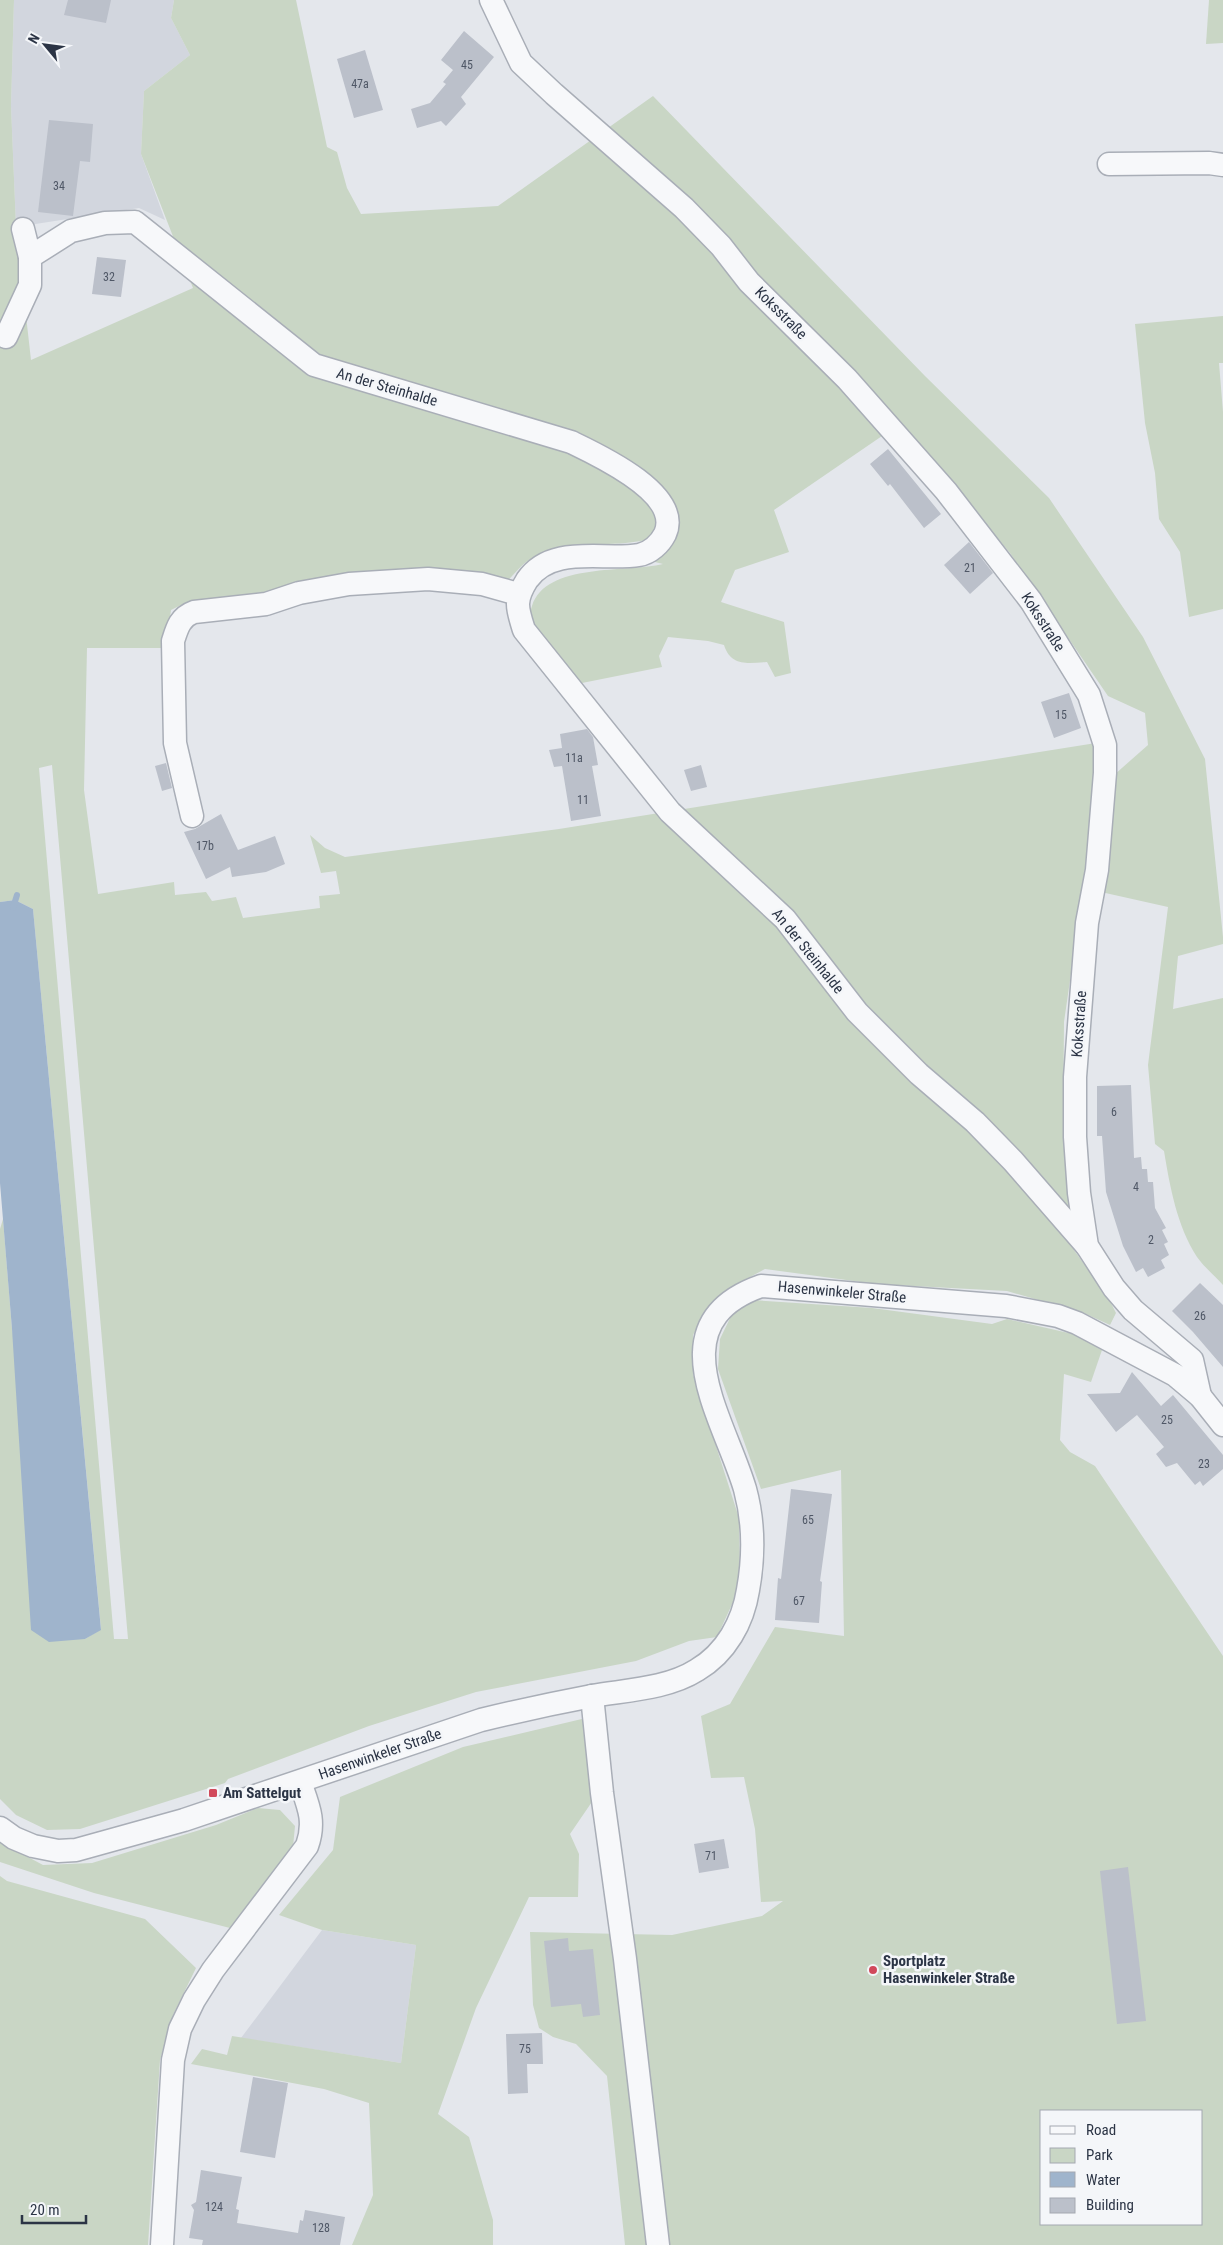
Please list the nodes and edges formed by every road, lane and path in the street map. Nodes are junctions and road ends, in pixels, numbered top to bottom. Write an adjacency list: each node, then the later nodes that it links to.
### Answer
1 (492, 0): 9 (street, Koksstraße)
2 (1110, 164): 3 (street)
3 (1223, 165)
4 (23, 229): 5 (street)
5 (30, 257): 6 (street); 7 (street, An der Steinhalde)
6 (6, 337)
7 (518, 594): 8 (street); 9 (street, An der Steinhalde)
8 (192, 816)
9 (1087, 1246): 10 (street, Koksstraße)
10 (1200, 1396): 11 (street, Hasenwinkeler Straße); 12 (street, Hasenwinkeler Straße)
11 (1223, 1425)
12 (592, 1696): 13 (street, Hasenwinkeler Straße); 16 (street)
13 (300, 1782): 14 (street, Hasenwinkeler Straße); 15 (street)
14 (0, 1828)
15 (162, 2245)
16 (658, 2245)

